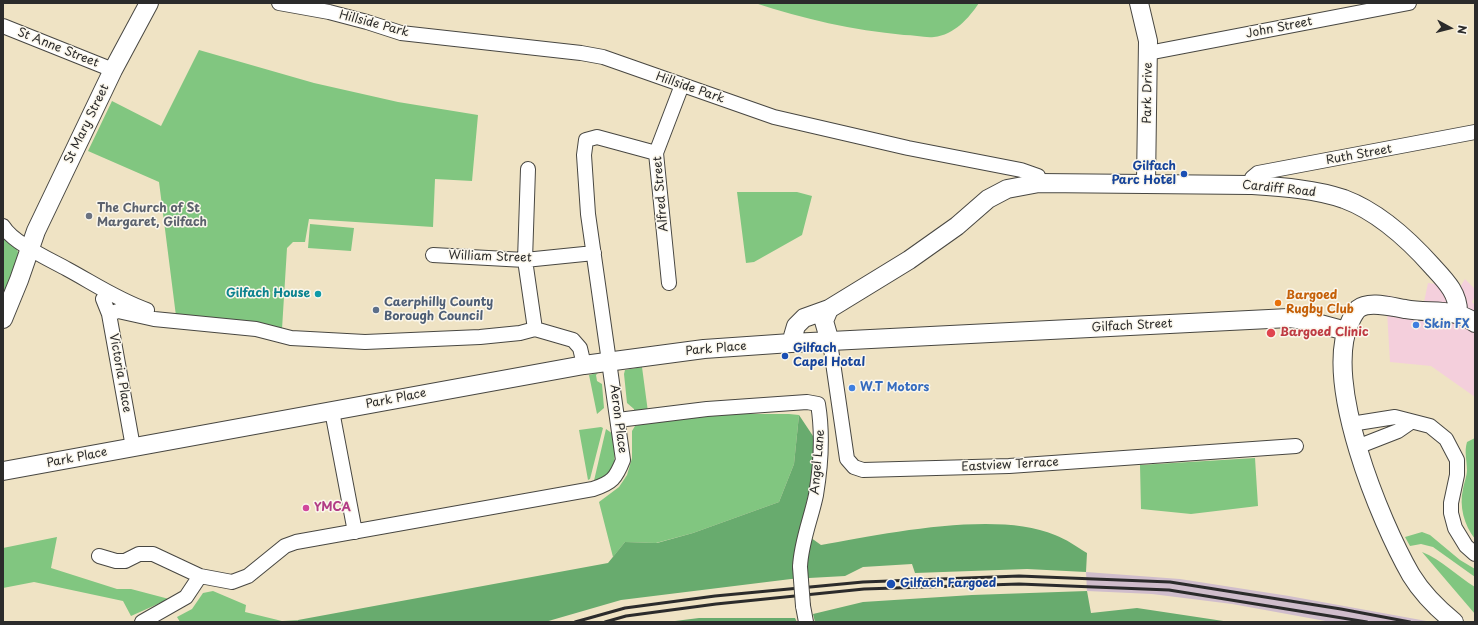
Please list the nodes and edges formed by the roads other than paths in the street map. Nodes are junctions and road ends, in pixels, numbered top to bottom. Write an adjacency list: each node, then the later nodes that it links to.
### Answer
1 (149, 3): 7 (street, St Mary Street)
2 (279, 3): 8 (street, Hillside Park)
3 (1139, 3): 6 (street, Park Drive)
4 (1409, 3): 6 (street, John Street)
5 (3, 26): 7 (street, St Anne Street)
6 (1148, 53): 13 (street, Park Drive)
7 (113, 70): 16 (street, St Mary Street)
8 (682, 85): 10 (street, Alfred Street); 12 (street, Hillside Park)
9 (1475, 132): 14 (street, Ruth Street)
10 (656, 153): 17 (street, Aeron Place); 20 (street, Alfred Street)
11 (528, 169): 19 (street)
12 (1039, 183): 13 (street, Cardiff Road); 22 (street)
13 (1146, 183): 14 (street, Cardiff Road)
14 (1251, 185): 25 (street, Cardiff Road)
15 (3, 226): 16 (street)
16 (30, 248): 23 (street); 26 (street, St Mary Street)
17 (594, 253): 19 (street, William Street); 32 (street, Aeron Place)
18 (433, 255): 19 (street, William Street)
19 (525, 260): 28 (street)
20 (669, 283)
21 (103, 299): 24 (street, Victoria Place)
22 (828, 309): 30 (street); 31 (street)
23 (154, 312)
24 (109, 314): 28 (street); 39 (street, Victoria Place)
25 (1458, 314): 27 (street); 29 (street)
26 (3, 319)
27 (1475, 324)
28 (535, 329): 33 (street)
29 (1346, 331): 30 (street, Gilfach Street); 37 (street)
30 (830, 342): 31 (street, Gilfach Street); 38 (street, Eastview Terrace)
31 (791, 343): 32 (street, Park Place)
32 (611, 362): 33 (street, Park Place); 35 (street, Aeron Place)
33 (584, 365): 34 (street, Park Place)
34 (332, 411): 39 (street, Park Place); 42 (street)
35 (618, 420): 42 (street, Aeron Place); 47 (street, Angel Lane, bridge)
36 (1411, 422): 37 (street); 40 (street); 43 (street)
37 (1351, 424): 40 (street)
38 (1296, 446)
39 (133, 447): 41 (street, Park Place)
40 (1357, 447): 48 (street)
41 (3, 471)
42 (355, 532): 45 (street, Aeron Place)
43 (1475, 554)
44 (99, 556): 45 (street, Aeron Place)
45 (200, 576): 46 (street)
46 (142, 622)
47 (806, 622)
48 (1454, 622)

